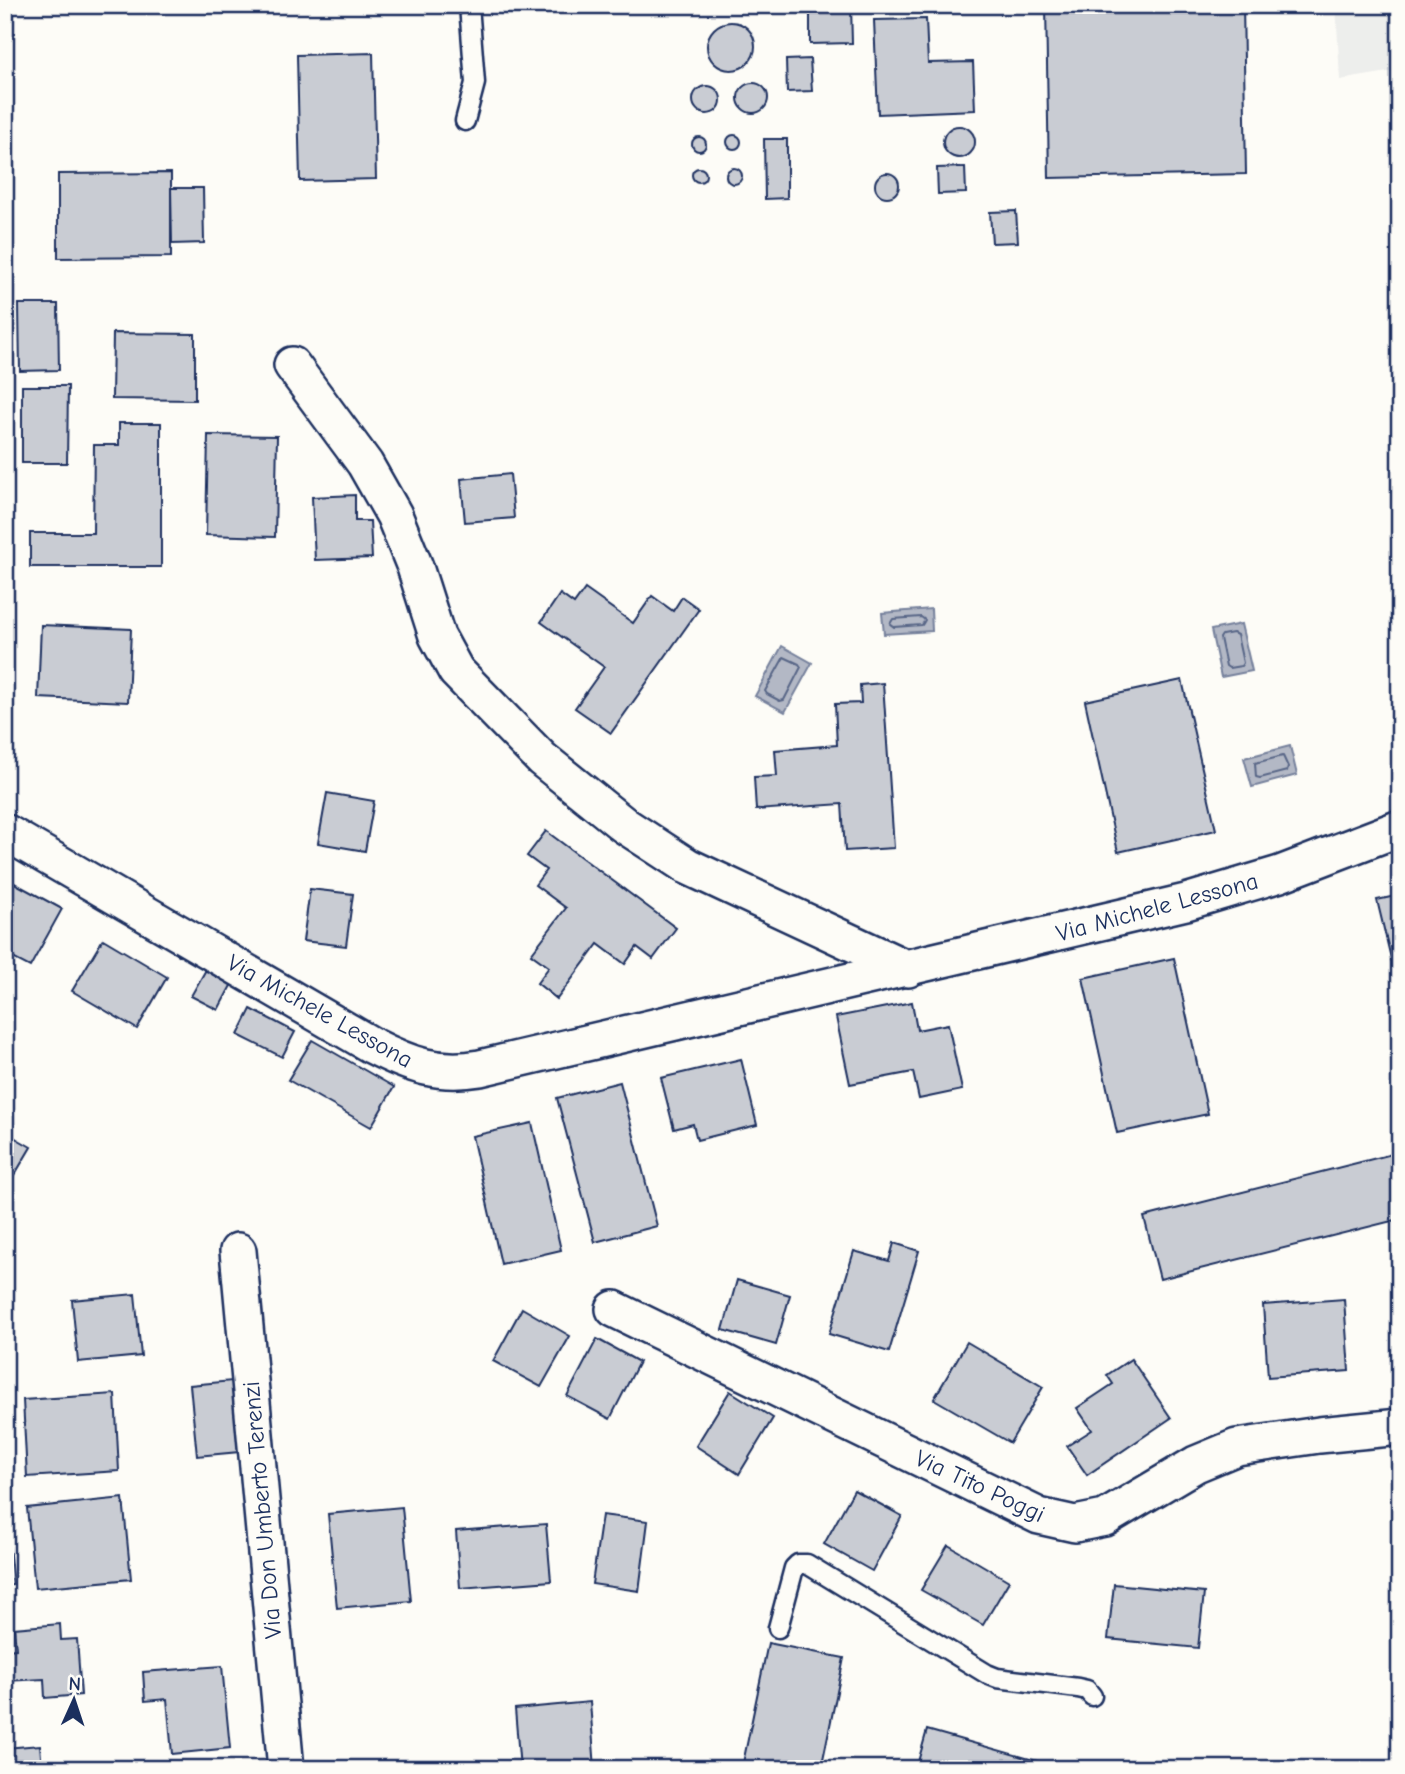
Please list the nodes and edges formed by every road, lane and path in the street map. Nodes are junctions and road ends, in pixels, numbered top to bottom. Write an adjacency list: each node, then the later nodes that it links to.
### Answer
1 (469, 5): 2 (lane)
2 (465, 121)
3 (292, 365): 6 (street)
4 (1400, 828): 6 (street, Via Michele Lessona)
5 (5, 832): 6 (street, Via Michele Lessona)
6 (908, 969)
7 (237, 1251): 12 (street, Via Don Umberto Terenzi)
8 (614, 1309): 9 (street, Via Tito Poggi)
9 (1400, 1427)
10 (778, 1628): 11 (lane)
11 (1092, 1696)
12 (286, 1769)

